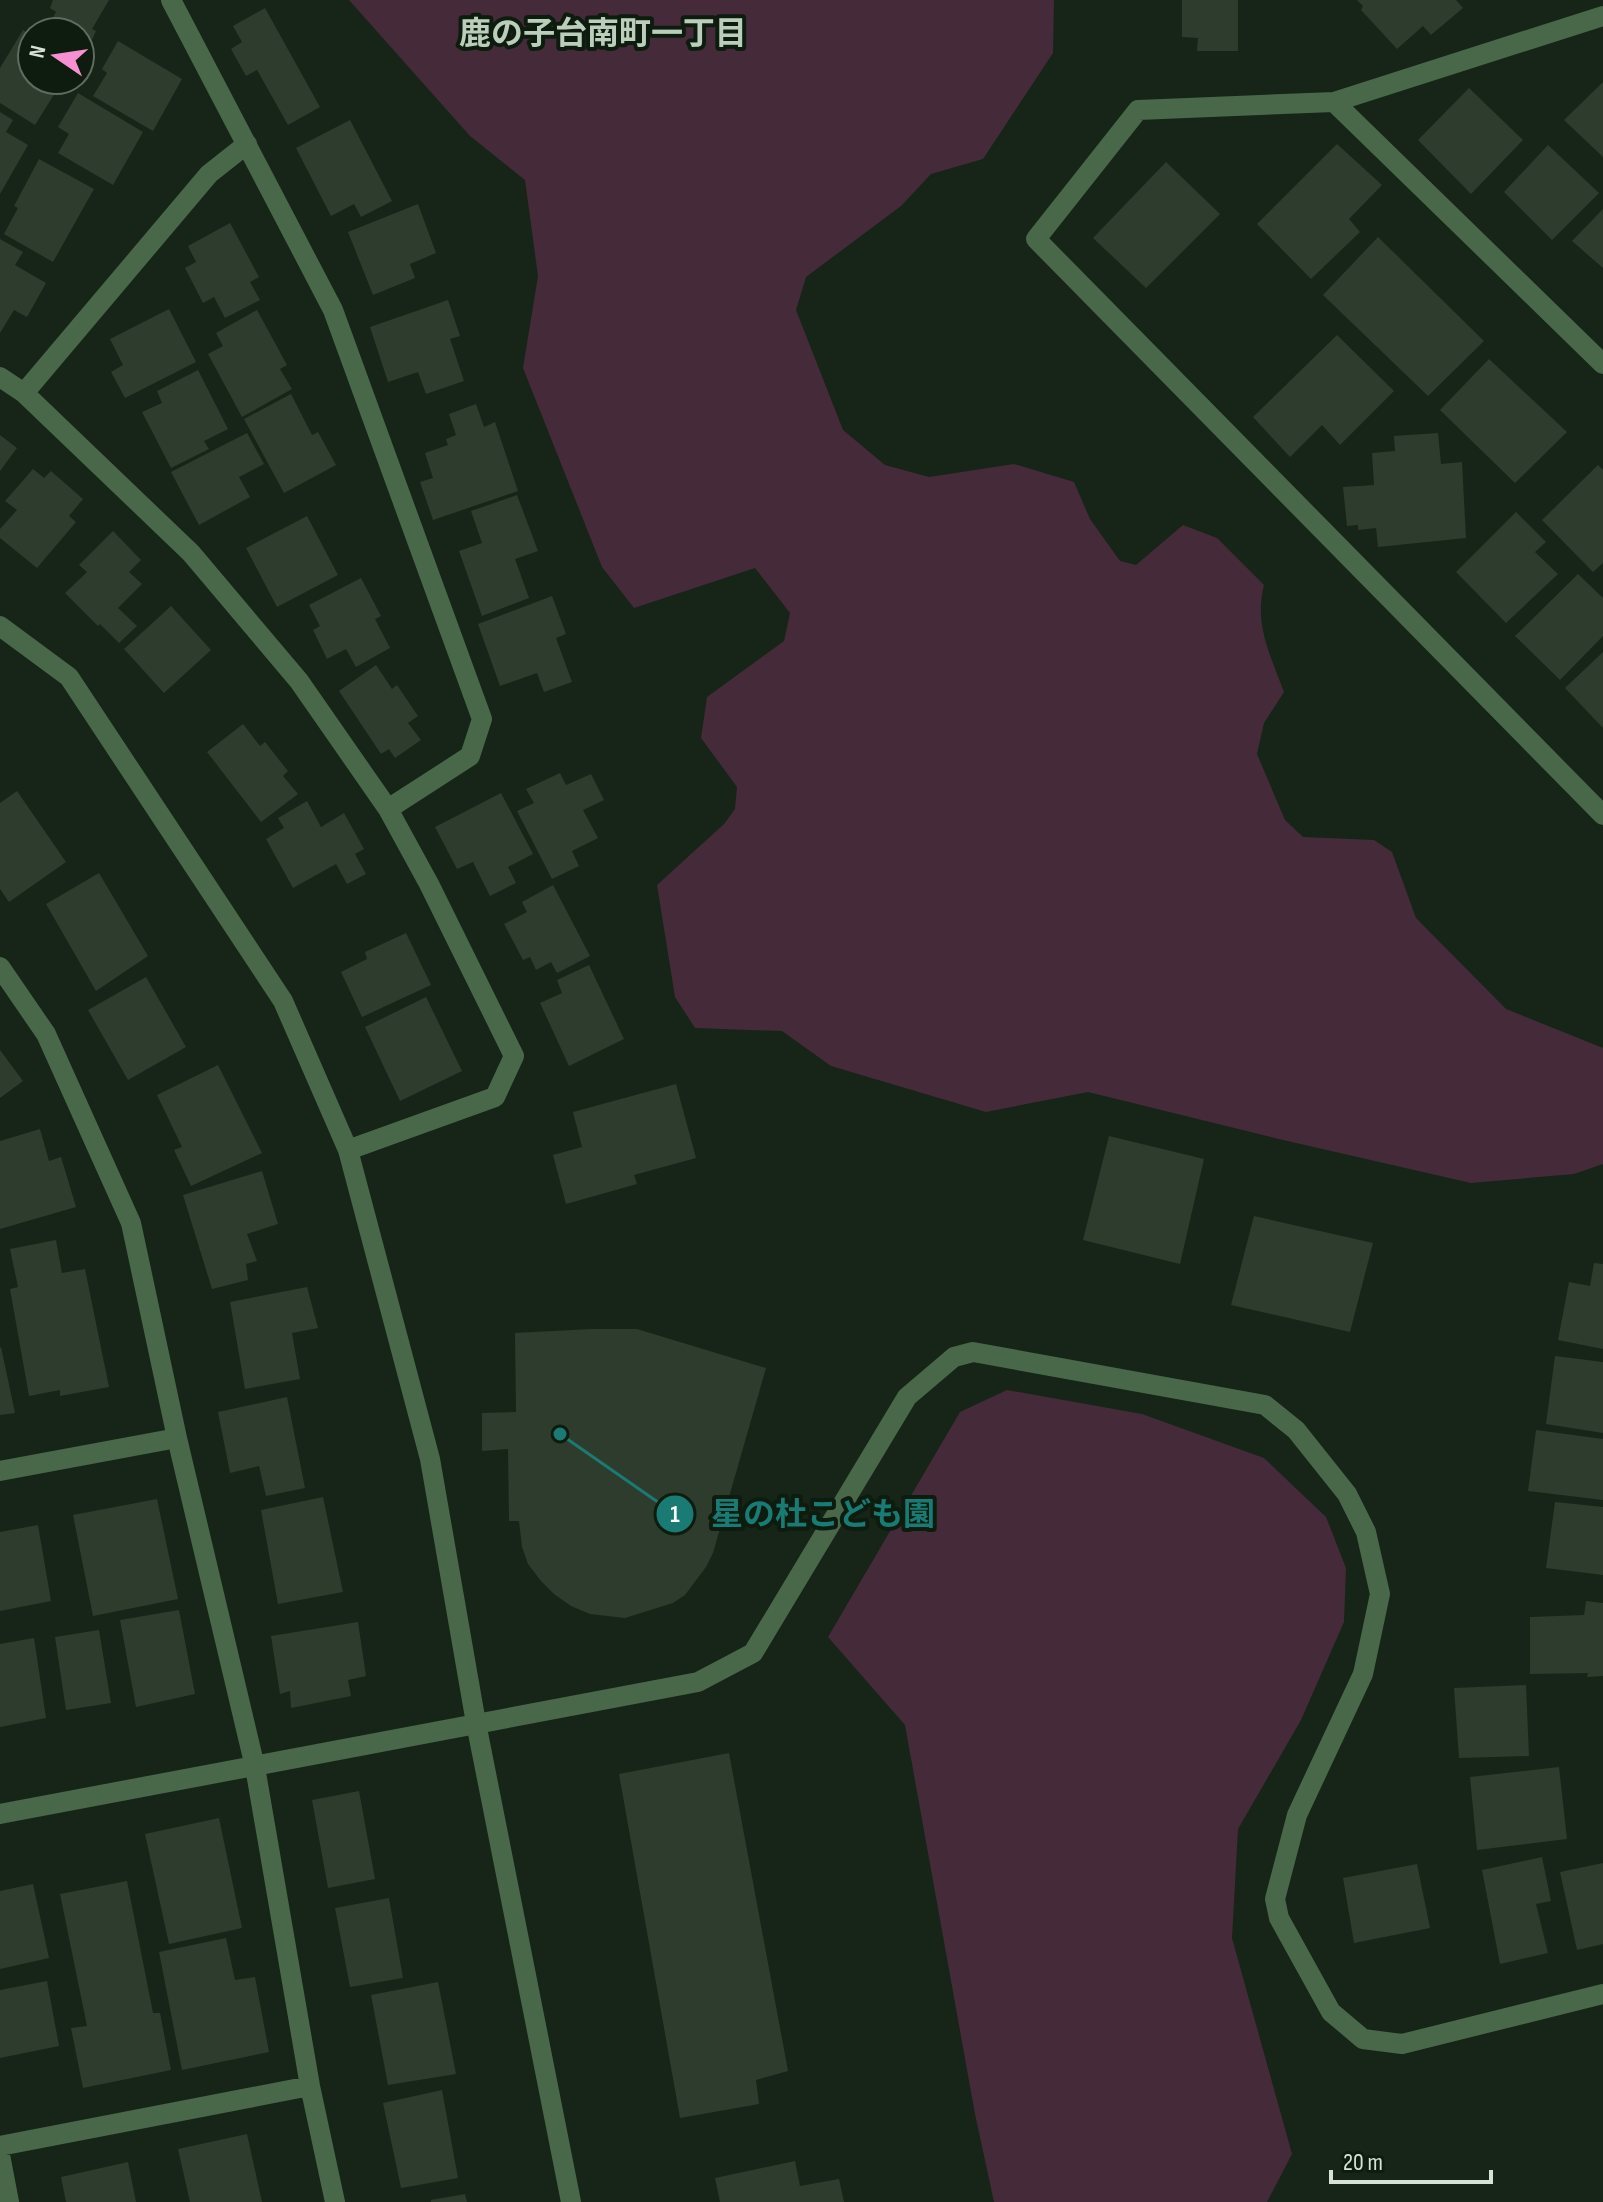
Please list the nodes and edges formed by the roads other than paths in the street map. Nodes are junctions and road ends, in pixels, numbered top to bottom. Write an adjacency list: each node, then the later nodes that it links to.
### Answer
1 (171, 0): 4 (street)
2 (1603, 16): 3 (street)
3 (1334, 102): 5 (street); 10 (street)
4 (247, 144): 7 (street); 9 (street)
5 (1603, 364)
6 (0, 377): 7 (street)
7 (24, 393): 9 (street)
8 (0, 626): 12 (street)
9 (388, 809): 12 (street)
10 (1603, 815)
11 (0, 967): 13 (street)
12 (348, 1150): 15 (street)
13 (177, 1438): 14 (street); 16 (street)
14 (0, 1471)
15 (476, 1723): 16 (street); 18 (street); 24 (street)
16 (255, 1767): 17 (street); 19 (street)
17 (0, 1814)
18 (1603, 1994)
19 (310, 2086): 20 (street); 23 (street)
20 (0, 2146)
21 (0, 2155): 22 (street)
22 (9, 2202)
23 (335, 2202)
24 (571, 2202)

